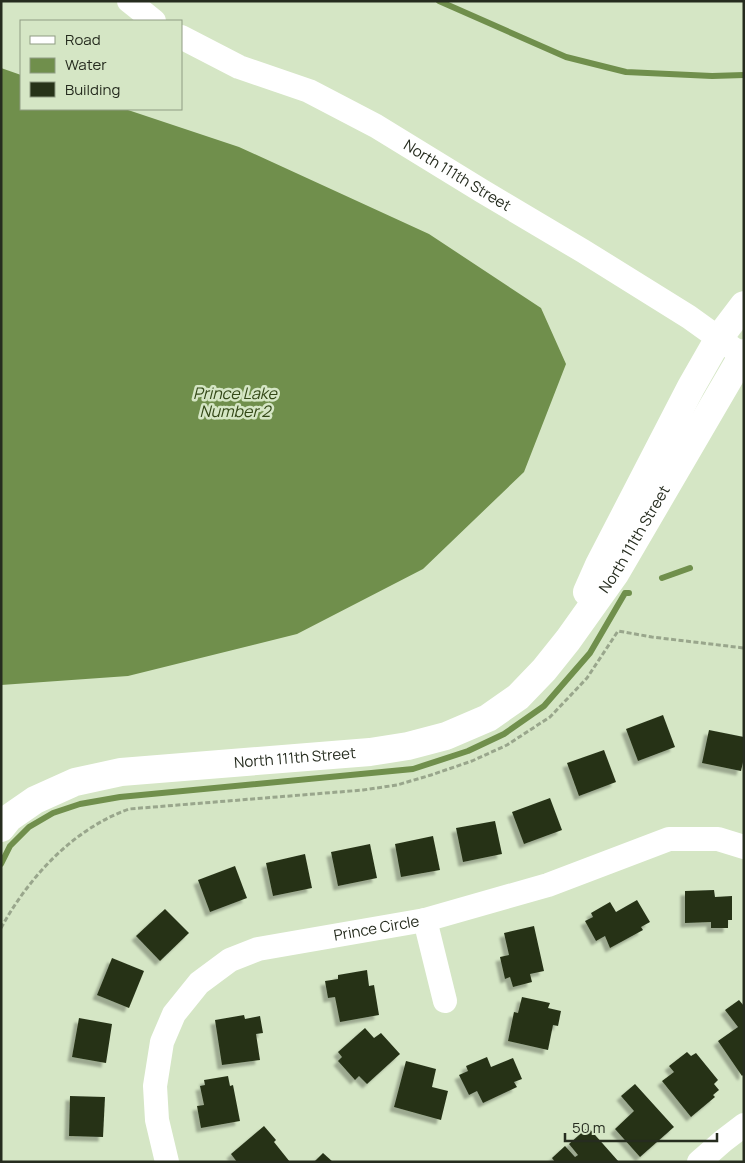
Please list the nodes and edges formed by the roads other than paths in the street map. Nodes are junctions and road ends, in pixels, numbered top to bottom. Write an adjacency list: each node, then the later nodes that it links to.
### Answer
1 (129, 1): 2 (street)
2 (153, 20)
3 (182, 38): 5 (street, North 111th Street)
4 (744, 306): 5 (street)
5 (720, 338): 6 (street, North 111th Street); 7 (street, North 111th Street)
6 (743, 354): 7 (street, North 111th Street)
7 (568, 640): 8 (street, North 111th Street)
8 (1, 828)
9 (744, 847): 10 (street, Prince Circle)
10 (426, 920): 11 (street); 13 (street, Prince Circle)
11 (445, 1001)
12 (744, 1125): 14 (street)
13 (167, 1162)
14 (699, 1162)

